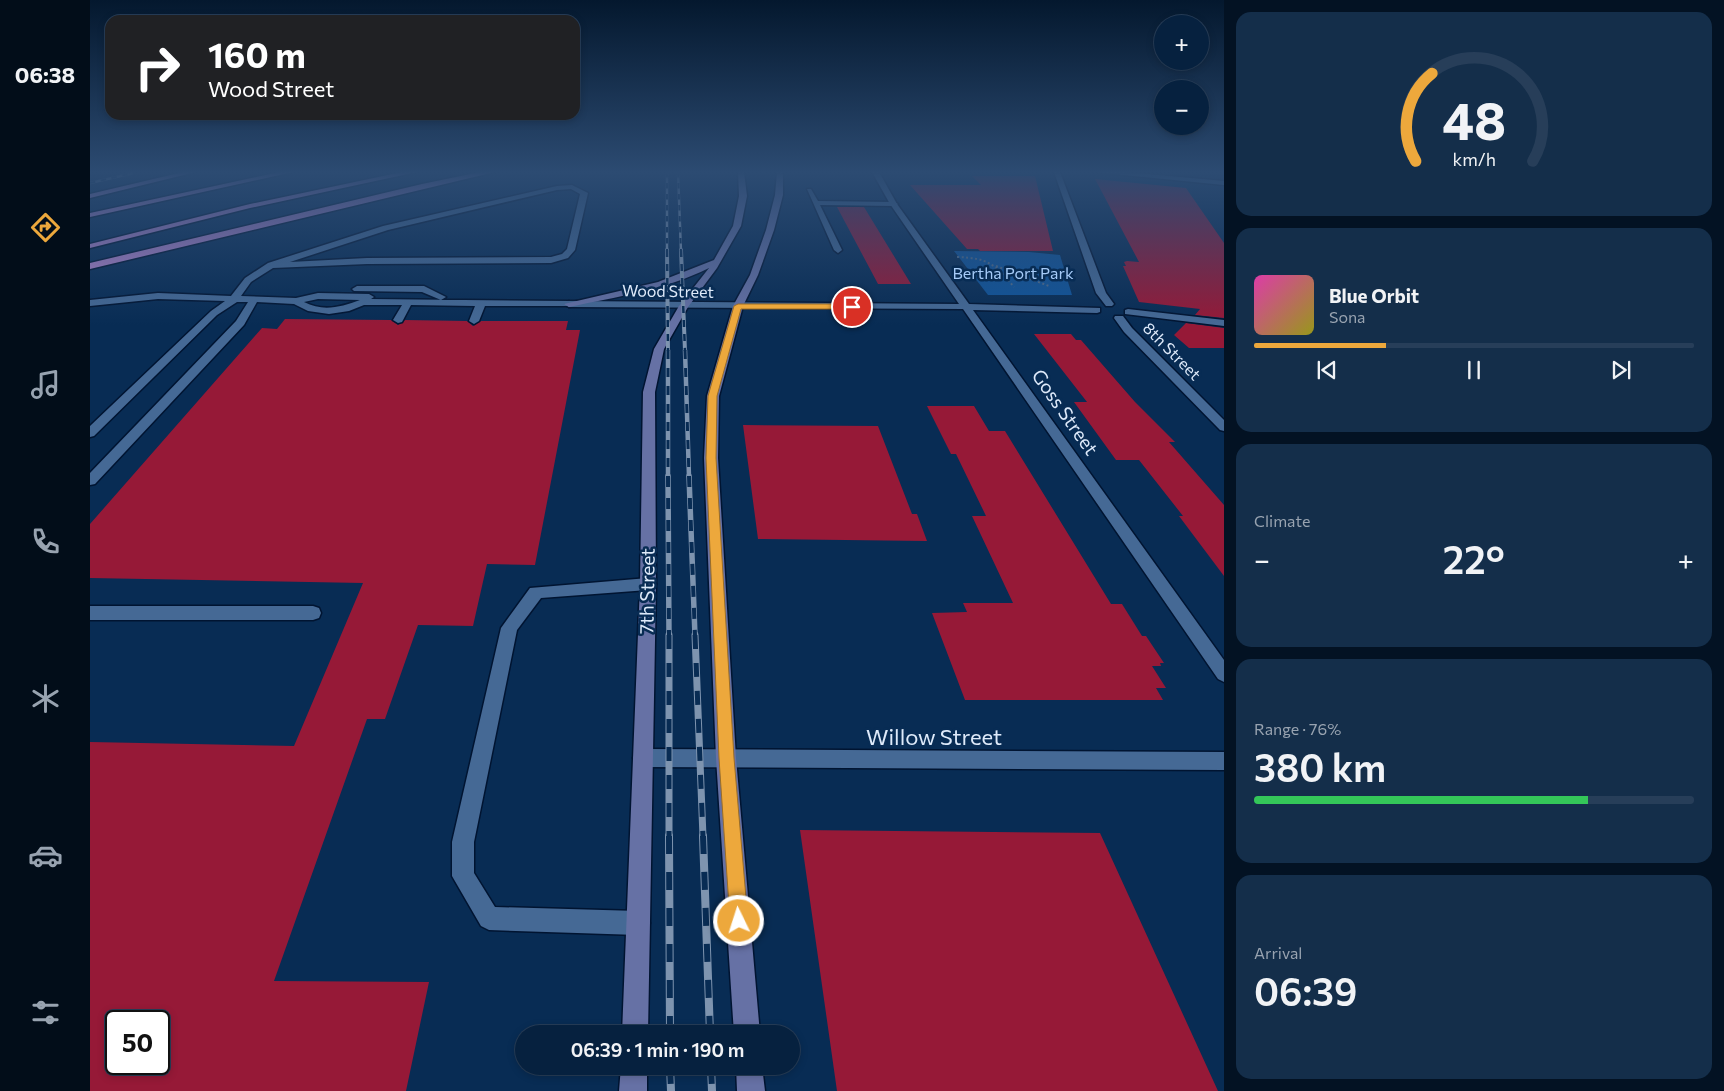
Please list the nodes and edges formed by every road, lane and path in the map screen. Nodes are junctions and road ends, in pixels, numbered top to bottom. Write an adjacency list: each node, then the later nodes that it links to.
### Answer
1 (182, 223): 10 (highway)
2 (269, 223): 15 (highway)
3 (408, 223): 14 (street)
4 (577, 223): 14 (street)
5 (737, 223): 13 (main road, 7th Street)
6 (772, 223): 26 (main road)
7 (825, 223): 11 (street)
8 (908, 223): 12 (street, Goss Street)
9 (1076, 223): 24 (street)
10 (90, 246)
11 (838, 250)
12 (932, 257): 27 (street, Goss Street); 28 (path)
13 (719, 259): 23 (main road); 25 (main road, 7th Street)
14 (271, 265): 16 (street)
15 (90, 266)
16 (233, 300): 17 (street); 19 (street); 35 (street)
17 (253, 301): 18 (street); 36 (street)
18 (296, 301): 20 (street, Wood Street); 21 (street)
19 (90, 303)
20 (408, 303): 21 (street, Wood Street); 31 (street)
21 (457, 303): 22 (street, Wood Street)
22 (481, 304): 23 (street, Wood Street); 32 (street)
23 (569, 304): 25 (street, Wood Street)
24 (1109, 304): 29 (street); 30 (street)
25 (684, 306): 26 (street, Wood Street); 37 (main road, 7th Street)
26 (738, 306): 27 (street, Wood Street); 42 (main road)
27 (967, 306): 28 (street, Wood Street); 40 (street, Goss Street)
28 (1032, 307): 29 (street, Wood Street)
29 (1096, 310): 30 (street)
30 (1124, 315): 33 (street); 34 (street, 8th Street)
31 (398, 320)
32 (474, 321)
33 (1224, 323)
34 (1224, 427)
35 (90, 433)
36 (90, 481)
37 (648, 584): 41 (main road, 7th Street); 44 (street)
38 (313, 613): 39 (street)
39 (90, 614)
40 (1224, 674)
41 (643, 758): 42 (street, Willow Street); 44 (main road, 7th Street)
42 (726, 758): 43 (street, Willow Street); 46 (main road)
43 (1224, 761)
44 (638, 923): 45 (main road, 7th Street)
45 (635, 1025)
46 (746, 1025)
47 (634, 1075): 49 (main road)
48 (750, 1075): 50 (main road)
49 (633, 1091)
50 (751, 1091)

